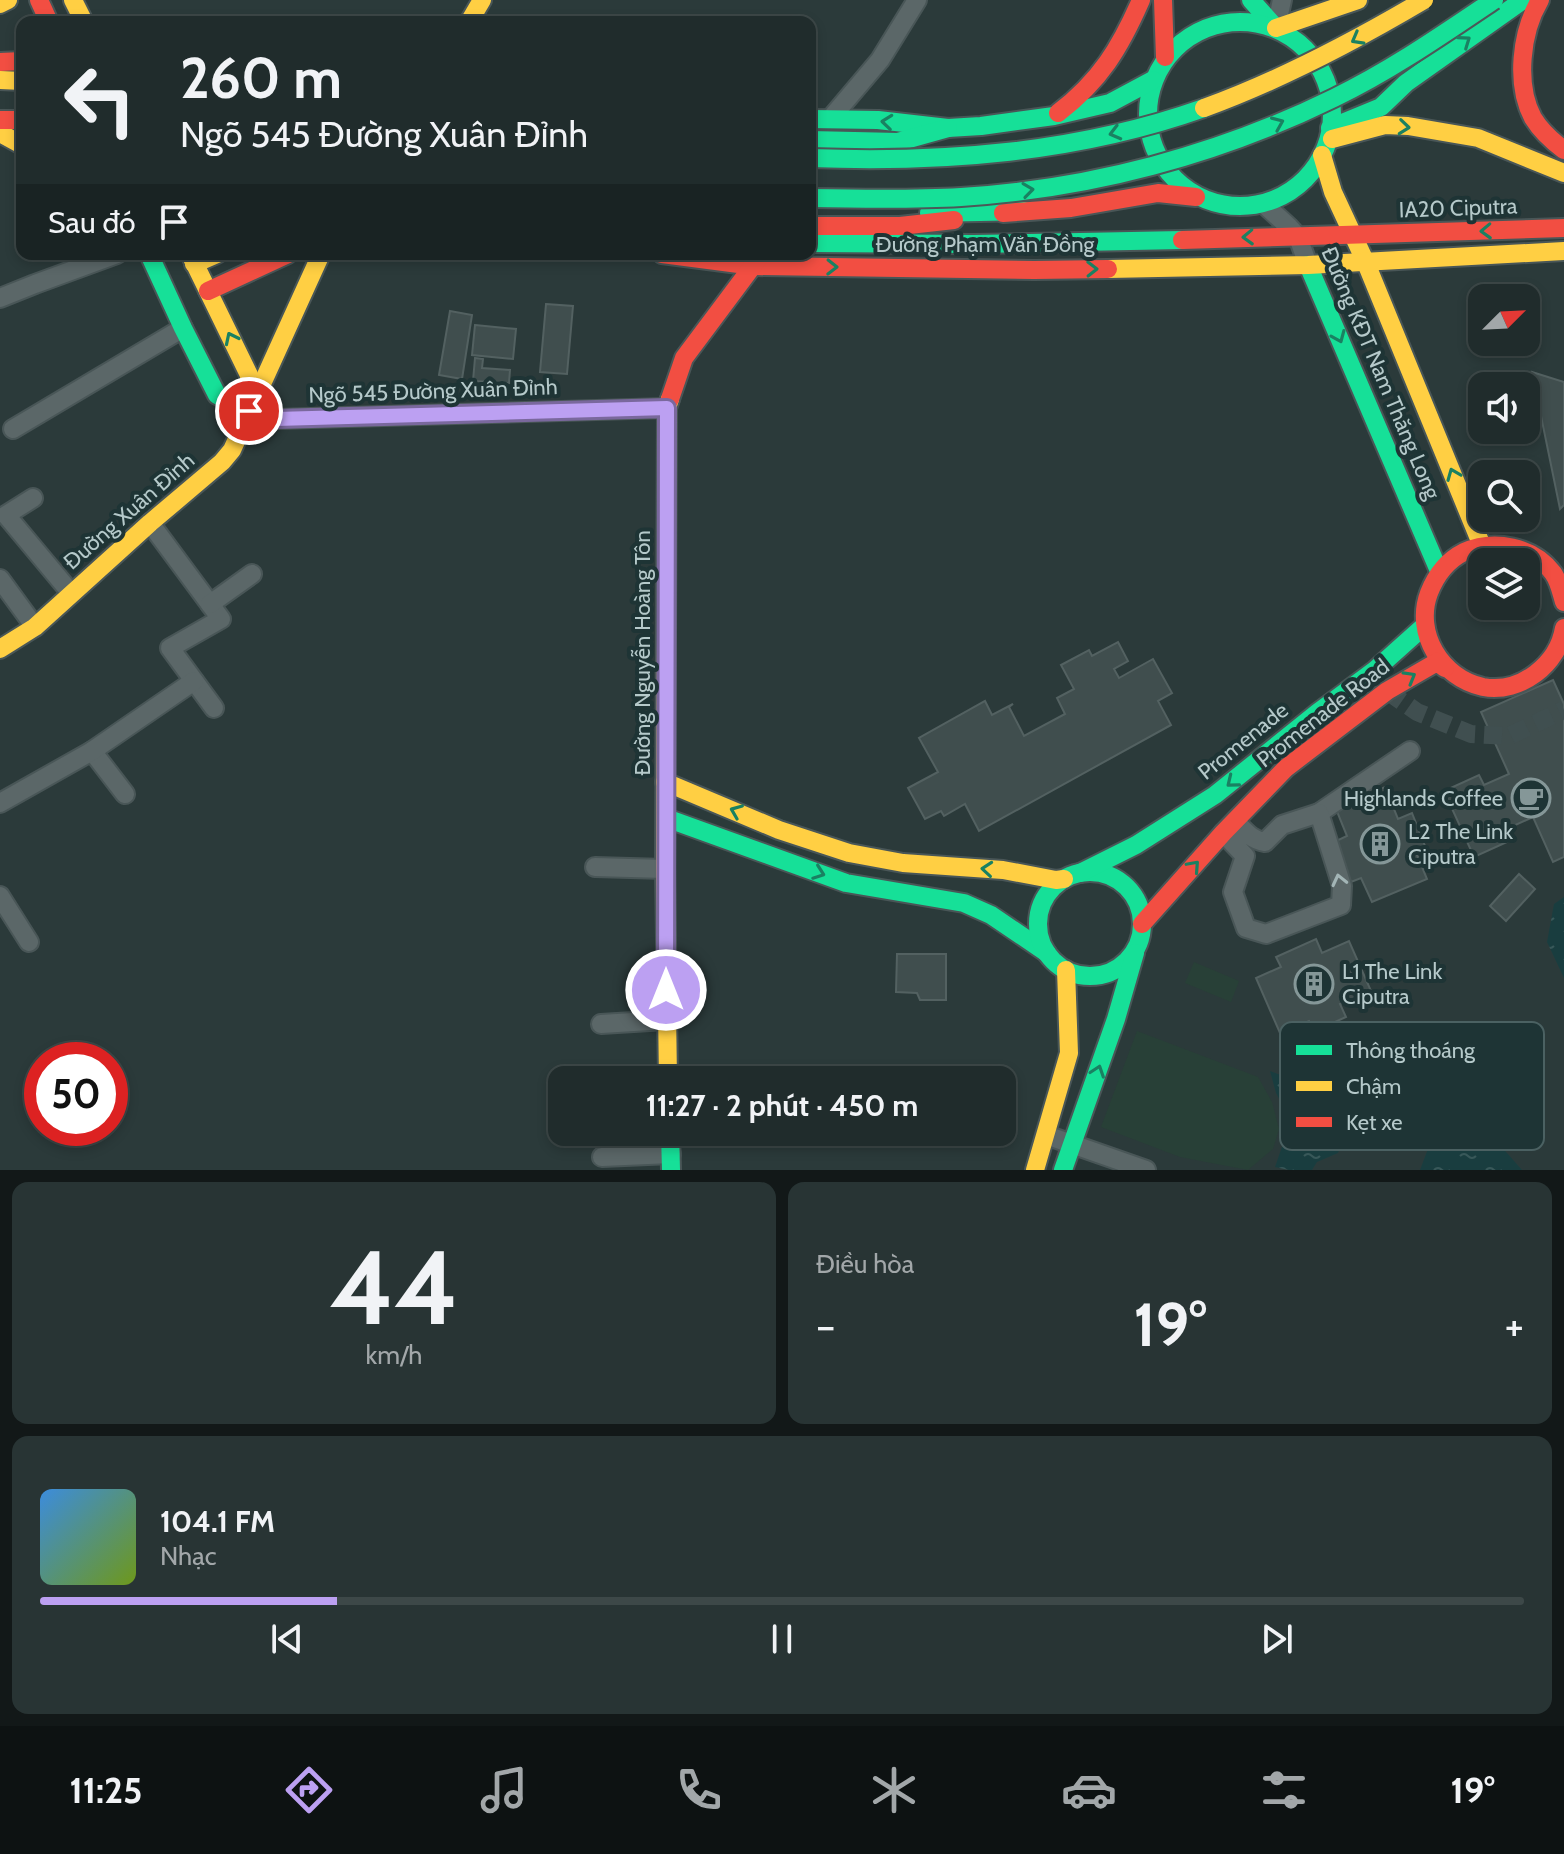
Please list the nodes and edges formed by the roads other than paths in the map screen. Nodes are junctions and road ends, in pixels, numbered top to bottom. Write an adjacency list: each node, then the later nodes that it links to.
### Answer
1 (8, 0): 12 (main road)
2 (917, 0): 17 (street)
3 (1141, 0): 16 (main road)
4 (1163, 0): 14 (main road)
5 (1251, 0): 13 (main road)
6 (1282, 0): 13 (street)
7 (1358, 0): 13 (main road)
8 (1424, 0): 24 (main road, one-way to 24, bridge)
9 (1494, 0): 27 (main road, one-way to 9, bridge)
10 (1523, 0): 21 (main road, one-way to 10)
11 (1540, 0): 23 (main road)
12 (0, 4)
13 (1276, 28): 14 (main road); 21 (main road)
14 (1165, 57): 15 (main road)
15 (1153, 80): 16 (main road); 26 (main road)
16 (1054, 116): 19 (main road)
17 (831, 118): 18 (main road); 19 (main road, one-way to 17)
18 (816, 119)
19 (948, 128): 20 (main road); 22 (main road)
20 (816, 140)
21 (1327, 141): 25 (main road, one-way to 25); 29 (main road); 34 (main road, Đường KĐT Nam Thăng Long)
22 (816, 146)
23 (1564, 150)
24 (816, 158)
25 (1564, 173)
26 (1197, 197): 29 (main road); 30 (main road, Đường Phạm Văn Đồng)
27 (816, 200)
28 (816, 200): 30 (main road, Đường Phạm Văn Đồng)
29 (1265, 205): 35 (street, Đường KĐT Nam Thăng Long)
30 (1025, 211): 31 (main road); 32 (main road, Đường Phạm Văn Đồng)
31 (816, 214)
32 (816, 226)
33 (1564, 228): 34 (main road, IA20 Ciputra, one-way to 34)
34 (1354, 236): 35 (main road, Đường Phạm Văn Đồng); 44 (main road, Đường KĐT Nam Thăng Long)
35 (1298, 237): 36 (main road, Đường Phạm Văn Đồng, one-way to 36); 45 (street, Đường KĐT Nam Thăng Long)
36 (816, 243)
37 (1564, 251): 44 (main road)
38 (101, 260): 47 (street)
39 (152, 260): 48 (main road, Ngõ 545 Đường Xuân Đỉnh)
40 (192, 260): 46 (main road)
41 (275, 260): 46 (main road)
42 (318, 260): 50 (main road, Đường Xuân Đỉnh)
43 (758, 260): 45 (main road, Đường Phạm Văn Đồng, one-way to 45); 49 (main road, Đường Nguyễn Hoàng Tôn)
44 (1366, 263): 45 (main road, Đường Phạm Văn Đồng); 54 (main road, Đường KĐT Nam Thăng Long, one-way to 44)
45 (1308, 265): 55 (main road, Đường KĐT Nam Thăng Long, one-way to 55)
46 (208, 291): 50 (main road, one-way to 46)
47 (0, 298)
48 (183, 328): 50 (main road, Ngõ 545 Đường Xuân Đỉnh); 51 (street)
49 (667, 408): 50 (street, Ngõ 545 Đường Xuân Đỉnh); 71 (main road, Đường Nguyễn Hoàng Tôn)
50 (249, 411): 53 (main road, Đường Xuân Đỉnh)
51 (13, 429)
52 (33, 498): 59 (street)
53 (150, 523): 59 (main road, Đường Xuân Đỉnh); 61 (street)
54 (1482, 546): 55 (main road); 57 (main road)
55 (1439, 571): 63 (main road)
56 (252, 574): 61 (street)
57 (1559, 574): 60 (main road)
58 (0, 579): 62 (street)
59 (71, 593): 62 (main road, Đường Xuân Đỉnh)
60 (1564, 602)
61 (210, 604): 67 (street)
62 (35, 627): 65 (main road, Đường Xuân Đỉnh)
63 (1423, 627): 66 (main road); 79 (main road, Promenade, one-way to 79)
64 (1564, 628): 66 (main road)
65 (0, 649)
66 (1445, 668): 76 (main road, Promenade Road, one-way to 66)
67 (194, 681): 68 (street); 69 (street)
68 (214, 708)
69 (92, 751): 72 (street); 73 (street)
70 (1410, 751): 74 (street)
71 (665, 782): 75 (main road, Đường Nguyễn Hoàng Tôn); 79 (main road, one-way to 71)
72 (125, 794)
73 (0, 803)
74 (1319, 813): 76 (street); 76 (street, one-way to 74)
75 (666, 818): 78 (main road, Đường Nguyễn Hoàng Tôn); 84 (main road, one-way to 84)
76 (1229, 827): 81 (main road, Promenade Road, one-way to 76)
77 (595, 867): 78 (street)
78 (665, 869): 86 (main road, Đường Nguyễn Hoàng Tôn)
79 (1072, 876): 81 (main road); 84 (main road)
80 (0, 896): 82 (street)
81 (1142, 924): 83 (main road)
82 (29, 942)
83 (1136, 947): 85 (main road); 90 (main road, one-way to 83)
84 (1047, 953): 85 (main road)
85 (1066, 970): 89 (main road)
86 (666, 1020): 87 (street); 88 (main road, Đường Nguyễn Hoàng Tôn)
87 (601, 1024)
88 (668, 1066)
89 (1046, 1135): 90 (street); 93 (main road)
90 (1072, 1144): 94 (main road); 95 (street)
91 (602, 1157): 92 (street)
92 (671, 1162)
93 (1035, 1170)
94 (1063, 1170)
95 (1146, 1170)

